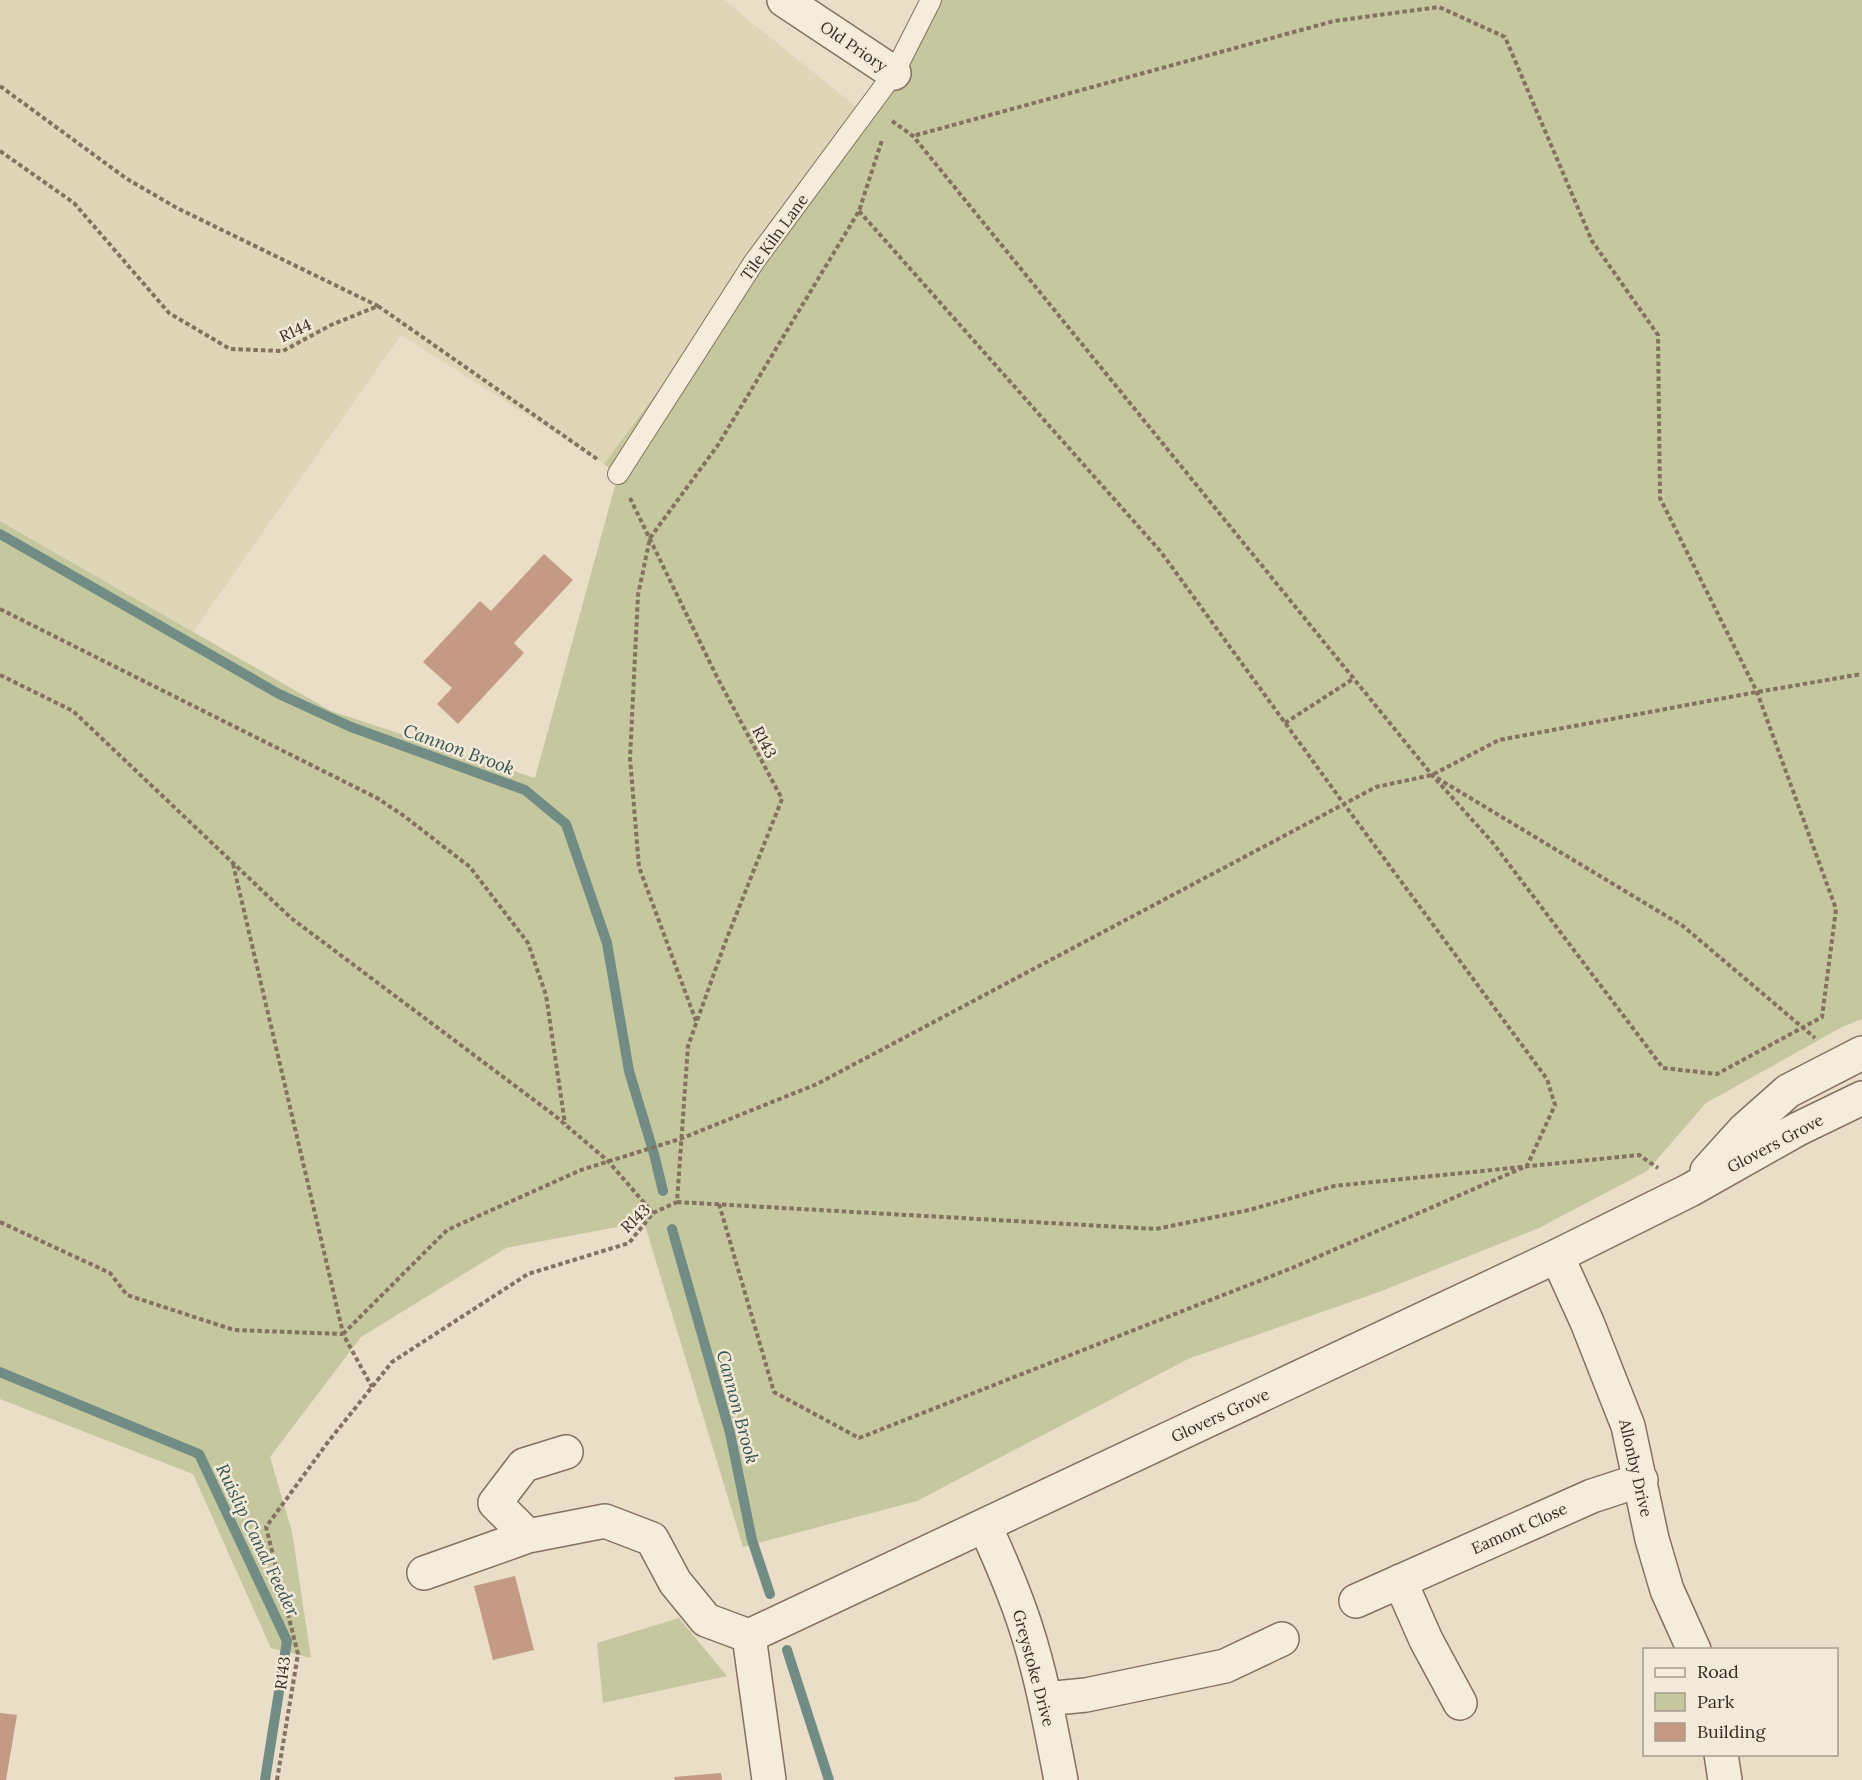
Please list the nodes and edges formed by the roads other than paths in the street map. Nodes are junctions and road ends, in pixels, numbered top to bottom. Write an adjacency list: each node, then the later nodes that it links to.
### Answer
1 (784, 0): 3 (street, Old Priory)
2 (931, 0): 3 (lane, Tile Kiln Lane)
3 (894, 73): 4 (lane, Tile Kiln Lane)
4 (618, 474)
5 (1852, 1058): 7 (street, Glovers Grove)
6 (1862, 1098): 7 (street, Glovers Grove)
7 (1690, 1190): 8 (street, Glovers Grove)
8 (1557, 1256): 10 (street, Allonby Drive); 11 (street, Glovers Grove)
9 (566, 1452): 12 (street)
10 (1641, 1480): 14 (street, Eamont Close); 18 (street, Allonby Drive)
11 (985, 1526): 16 (street, Glovers Grove); 19 (street, Greystoke Drive)
12 (528, 1536): 13 (street); 16 (street)
13 (424, 1574)
14 (1400, 1581): 15 (street, Eamont Close); 20 (street)
15 (1356, 1601)
16 (749, 1636): 22 (street)
17 (1282, 1639): 19 (street)
18 (1693, 1648)
19 (1044, 1699): 23 (street, Greystoke Drive)
20 (1460, 1702)
21 (1721, 1756): 24 (street)
22 (769, 1780)
23 (1061, 1780)
24 (1725, 1780)

